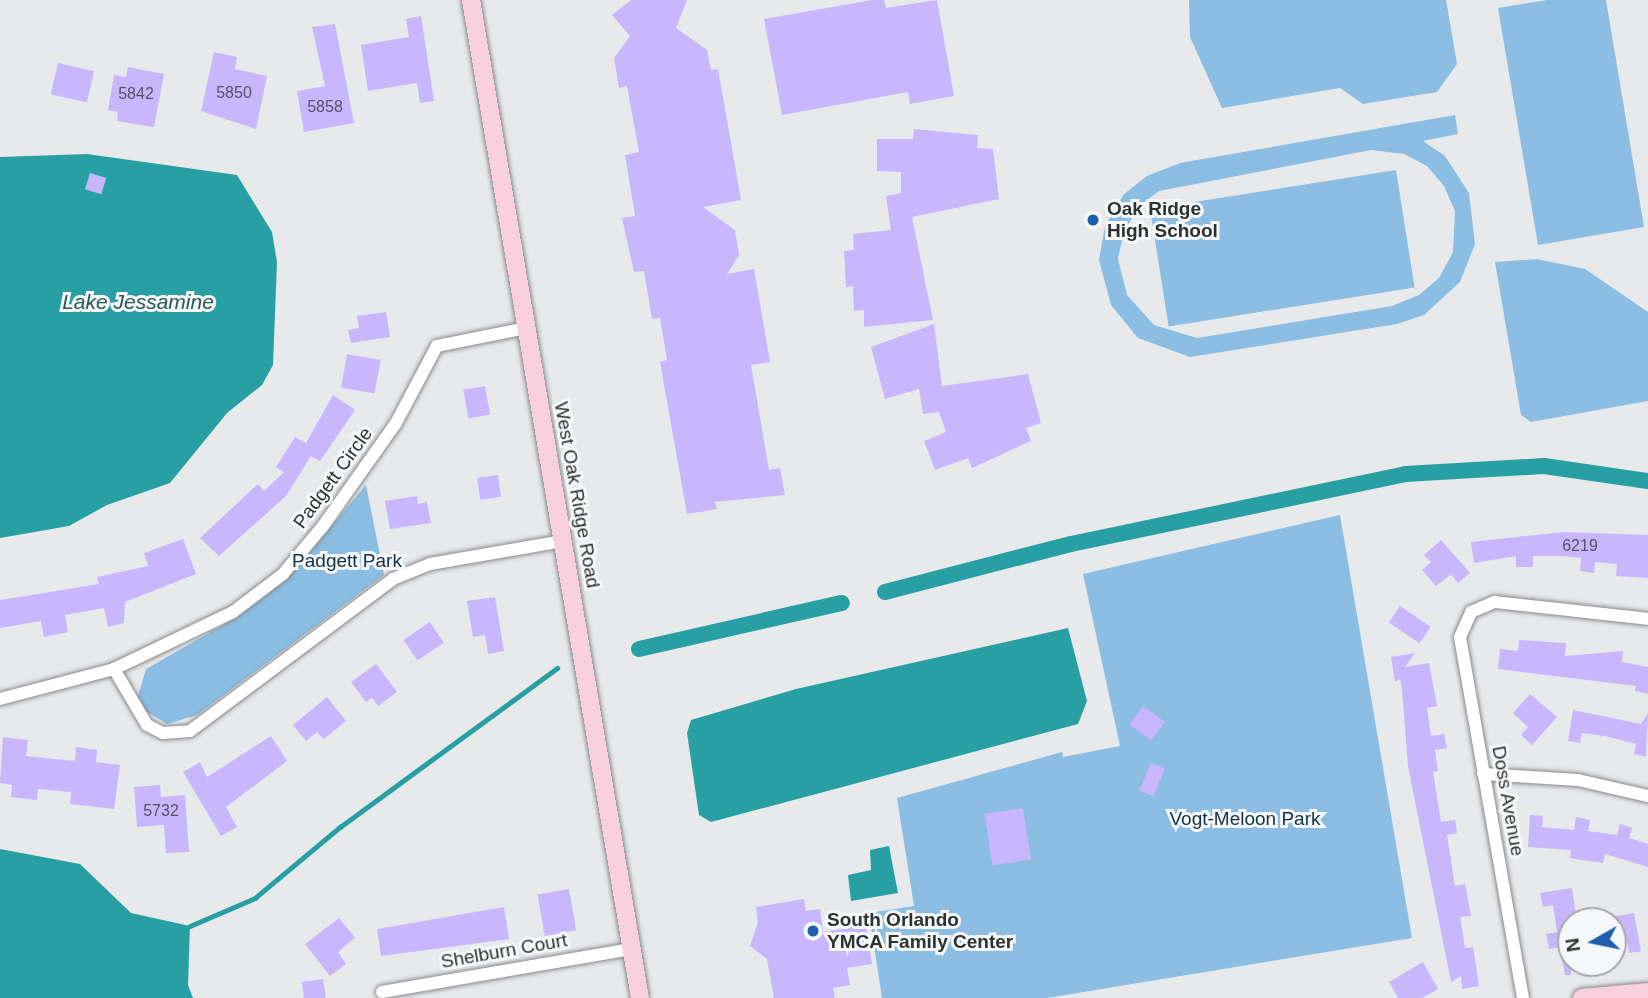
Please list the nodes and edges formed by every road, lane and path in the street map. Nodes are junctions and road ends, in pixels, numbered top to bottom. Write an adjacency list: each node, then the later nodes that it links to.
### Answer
1 (471, 0): 2 (main road, West Oak Ridge Road)
2 (526, 328): 3 (main road, West Oak Ridge Road); 5 (street, Padgett Circle)
3 (563, 541): 5 (street); 9 (main road, West Oak Ridge Road)
4 (1648, 619): 7 (street, Doss Avenue)
5 (114, 669): 6 (street, Padgett Circle)
6 (0, 699)
7 (1483, 774): 8 (street); 13 (street, Doss Avenue)
8 (1648, 796)
9 (632, 949): 10 (street, Shelburn Court); 12 (main road, West Oak Ridge Road)
10 (383, 992)
11 (1648, 992): 14 (main road)
12 (640, 998)
13 (1523, 998)
14 (1583, 998)

